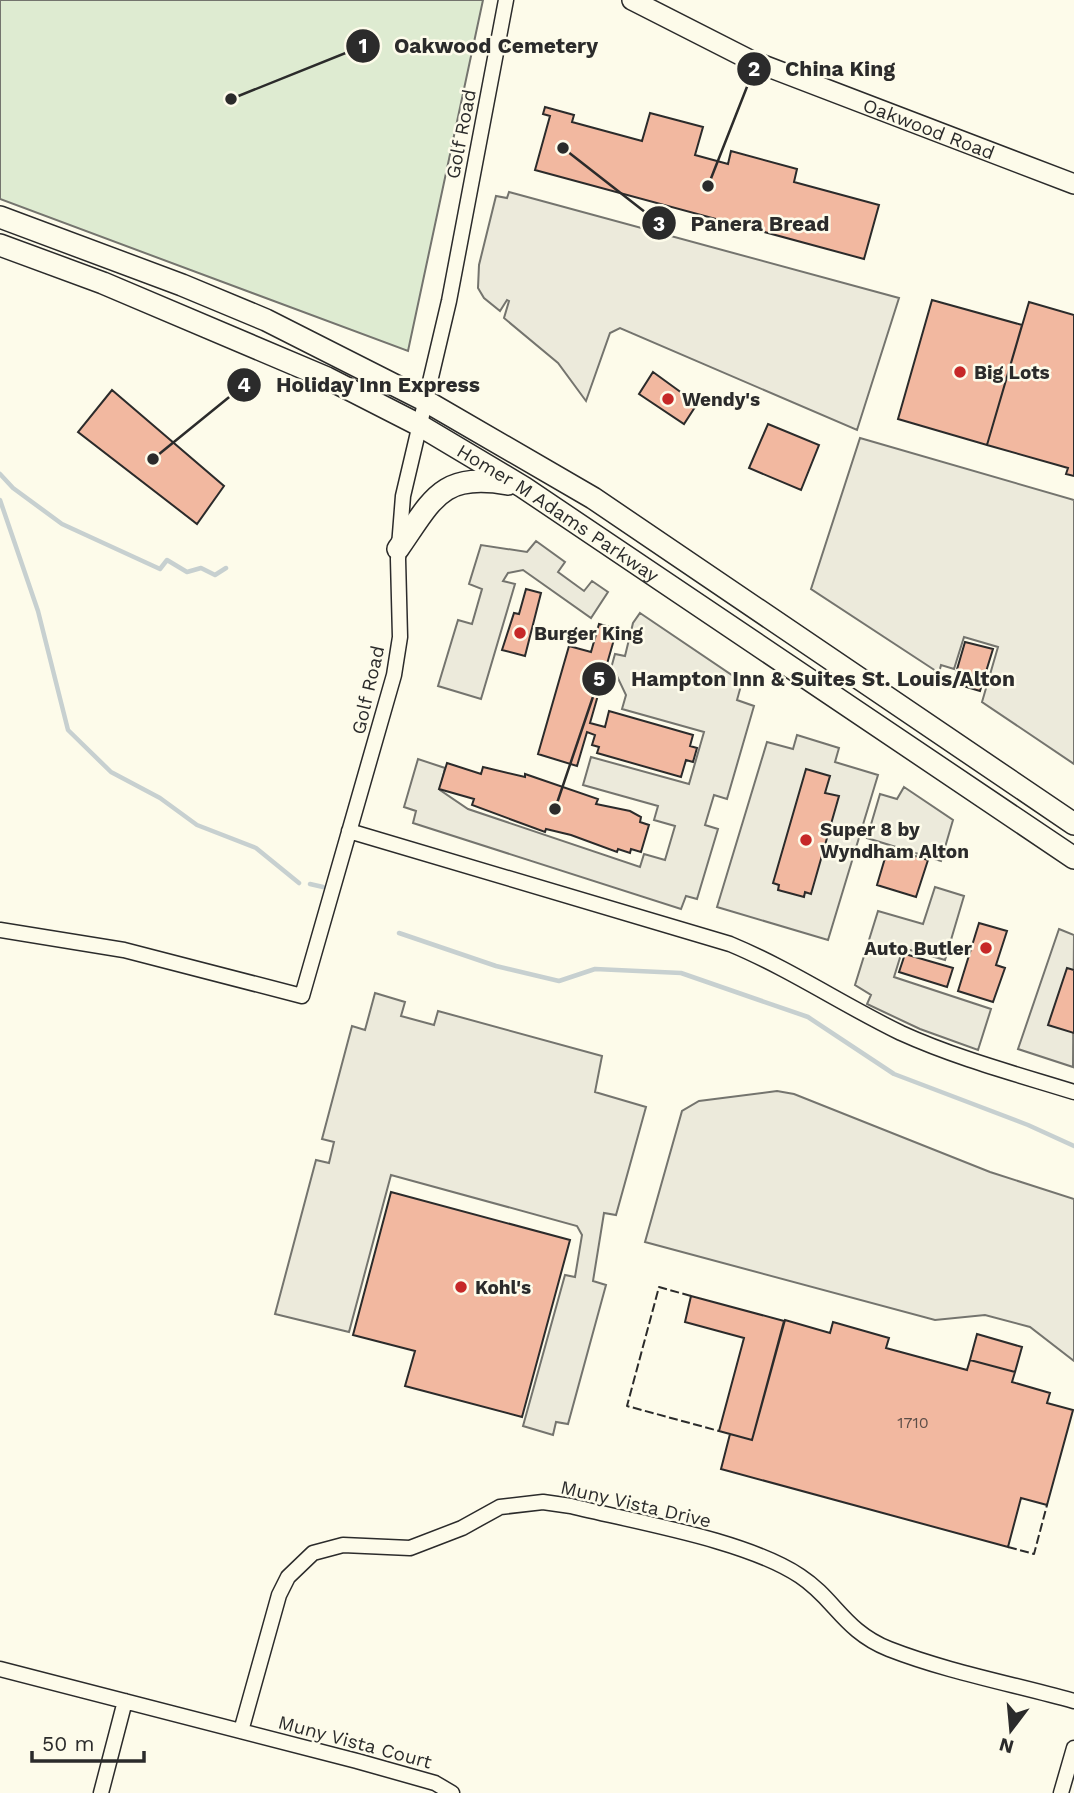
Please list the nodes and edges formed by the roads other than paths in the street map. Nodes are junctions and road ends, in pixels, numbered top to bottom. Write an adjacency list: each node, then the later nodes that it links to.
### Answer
1 (506, 0): 6 (street, Golf Road)
2 (632, 0): 3 (street, Oakwood Road)
3 (1074, 184)
4 (0, 217): 6 (main road, Homer M Adams Parkway)
5 (0, 245): 7 (main road, Homer M Adams Parkway)
6 (425, 400): 7 (street, Golf Road); 10 (main road, Homer M Adams Parkway)
7 (419, 425): 8 (main road, Homer M Adams Parkway); 9 (street, Golf Road)
8 (523, 487): 9 (main road); 12 (main road, Homer M Adams Parkway)
9 (398, 549): 11 (street, Golf Road)
10 (1074, 824)
11 (349, 831): 13 (street, Golf Road); 14 (street)
12 (1074, 858)
13 (0, 930)
14 (1074, 1091)
15 (0, 1669): 16 (street, Muny Vista Court)
16 (125, 1701): 18 (street, Muny Vista Court); 20 (street)
17 (1074, 1702): 18 (street, Muny Vista Drive)
18 (241, 1731): 21 (street, Muny Vista Court)
19 (1074, 1748): 22 (street)
20 (102, 1793)
21 (452, 1793)
22 (1061, 1793)

